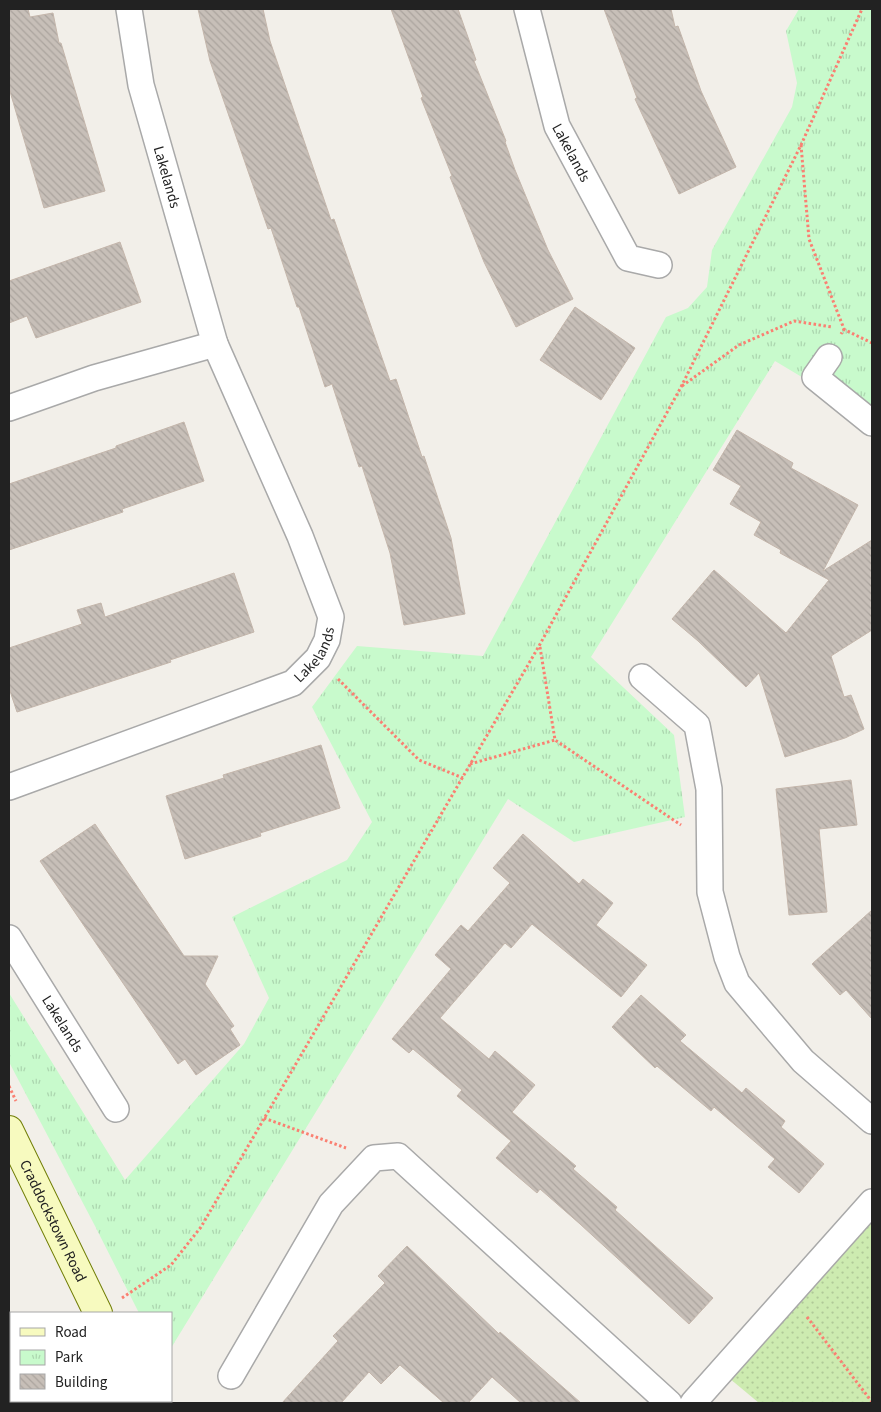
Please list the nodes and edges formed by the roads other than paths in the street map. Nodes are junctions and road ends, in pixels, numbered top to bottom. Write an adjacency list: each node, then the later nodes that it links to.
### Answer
1 (129, 9): 4 (street, Lakelands)
2 (527, 9): 3 (street, Lakelands)
3 (658, 265)
4 (215, 344): 6 (street); 9 (street, Lakelands)
5 (829, 357): 7 (street)
6 (9, 408)
7 (872, 423)
8 (642, 677): 12 (street)
9 (9, 787)
10 (9, 938): 11 (street, Lakelands)
11 (116, 1109)
12 (872, 1122)
13 (9, 1130): 15 (street, Craddockstown Road)
14 (872, 1202): 18 (street)
15 (108, 1306)
16 (231, 1376): 17 (street)
17 (669, 1403)
18 (693, 1403)

